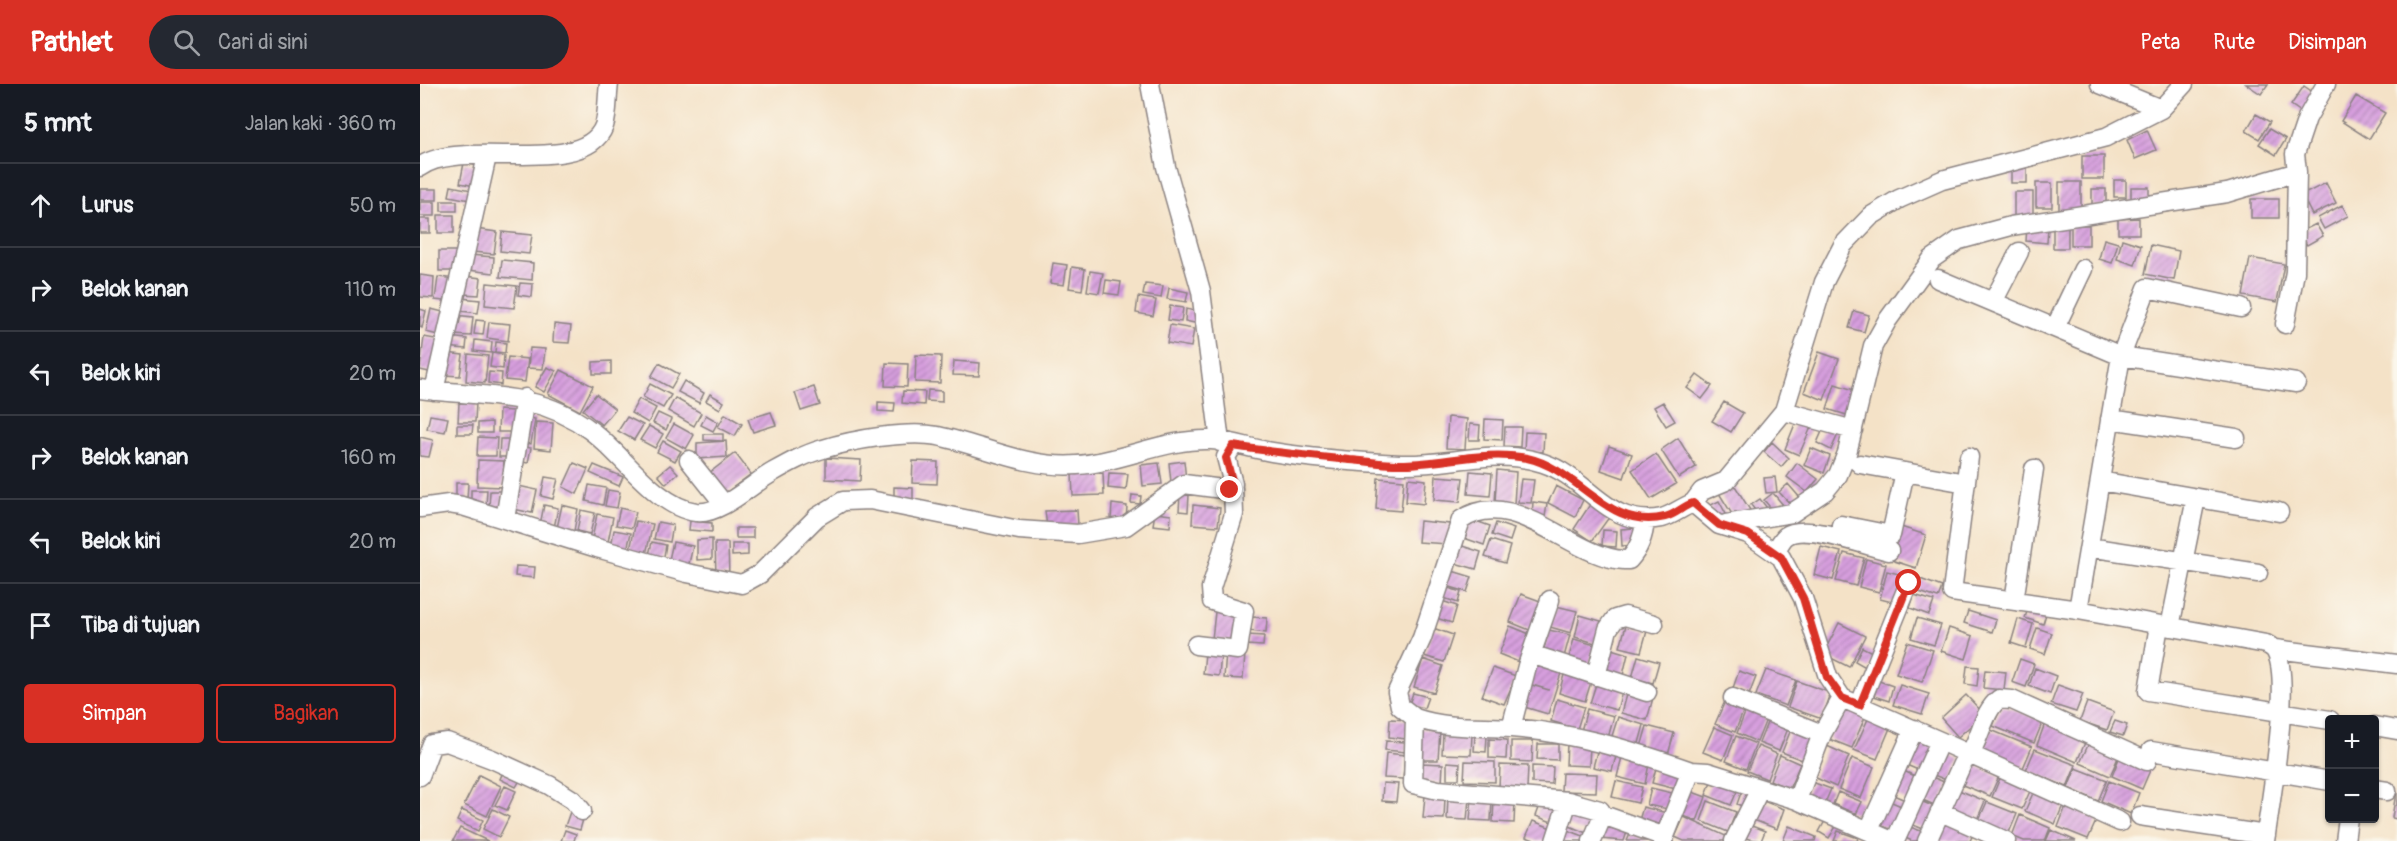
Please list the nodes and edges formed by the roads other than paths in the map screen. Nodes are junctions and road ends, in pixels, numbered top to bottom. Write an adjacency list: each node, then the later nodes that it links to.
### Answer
1 (609, 84): 7 (street)
2 (1150, 84): 25 (street)
3 (2100, 84): 6 (street)
4 (2184, 84): 6 (street)
5 (2326, 84): 9 (street)
6 (2161, 109): 21 (street)
7 (487, 156): 8 (street); 19 (street)
8 (420, 167)
9 (2297, 172): 15 (street); 23 (street)
10 (2019, 252): 13 (street)
11 (2083, 269): 16 (street)
12 (1938, 279): 13 (street)
13 (1993, 302): 16 (street)
14 (2241, 308): 17 (street)
15 (2285, 324)
16 (2055, 328): 17 (street)
17 (2121, 356): 18 (street); 22 (street)
18 (2296, 383)
19 (427, 390): 20 (street)
20 (525, 398): 36 (street); 39 (street)
21 (1784, 411): 23 (street); 35 (street)
22 (2110, 418): 24 (street); 31 (street)
23 (1853, 430): 41 (street)
24 (2236, 438)
25 (1227, 444): 33 (street); 36 (street); 40 (street)
26 (1969, 458): 32 (street)
27 (689, 460): 36 (street)
28 (1860, 464): 30 (street)
29 (2034, 469): 50 (street)
30 (1905, 472): 32 (street); 42 (street)
31 (2100, 481): 34 (street); 43 (street)
32 (1966, 483): 50 (street)
33 (1233, 488): 39 (street); 54 (street)
34 (2196, 498): 38 (street); 46 (street)
35 (1693, 503): 40 (street); 41 (street)
36 (724, 504)
37 (420, 508): 39 (street)
38 (2279, 512)
39 (505, 519)
40 (1645, 520): 64 (street)
41 (1719, 525): 45 (street)
42 (1841, 525)
43 (2089, 547): 46 (street); 51 (street)
44 (1889, 551): 45 (street)
45 (1775, 552): 61 (street)
46 (2183, 561): 47 (street); 53 (street)
47 (2258, 573)
48 (1909, 583): 62 (street)
49 (1550, 600): 56 (street)
50 (2014, 601): 51 (street)
51 (2078, 610): 53 (street)
52 (1654, 624): 58 (street)
53 (2165, 626): 55 (street); 63 (street)
54 (1196, 645)
55 (2275, 649): 57 (street); 63 (street)
56 (1532, 654): 58 (street); 67 (street)
57 (2397, 664)
58 (1596, 676): 59 (street)
59 (1647, 692)
60 (1733, 698): 70 (street)
61 (1842, 698): 62 (street); 70 (street)
62 (1860, 705): 68 (street)
63 (2282, 713): 65 (street); 74 (street)
64 (1415, 718): 67 (street); 79 (street)
65 (2325, 719)
66 (2379, 727): 69 (street)
67 (1511, 728): 73 (street)
68 (1914, 729): 71 (street); 86 (street)
69 (2397, 730)
70 (1822, 734): 78 (street)
71 (1940, 741): 72 (street); 92 (street)
72 (1971, 756): 74 (street); 81 (street); 84 (street)
73 (1691, 771): 77 (street); 88 (street)
74 (2275, 772): 76 (street); 87 (street)
75 (420, 776): 80 (street)
76 (2325, 780)
77 (1760, 789): 78 (street); 91 (street)
78 (1797, 800): 86 (street)
79 (1568, 801): 82 (street); 89 (street)
80 (582, 811)
81 (1941, 812): 93 (street); 94 (street)
82 (1603, 815): 88 (street); 90 (street)
83 (2140, 816): 87 (street)
84 (2120, 822)
85 (2347, 823): 95 (street)
86 (1869, 830): 92 (street)
87 (2265, 838)
88 (1664, 839)
89 (1555, 841)
90 (1592, 841)
91 (1734, 841)
92 (1893, 841)
93 (1927, 841)
94 (2006, 841)
95 (2345, 841)

